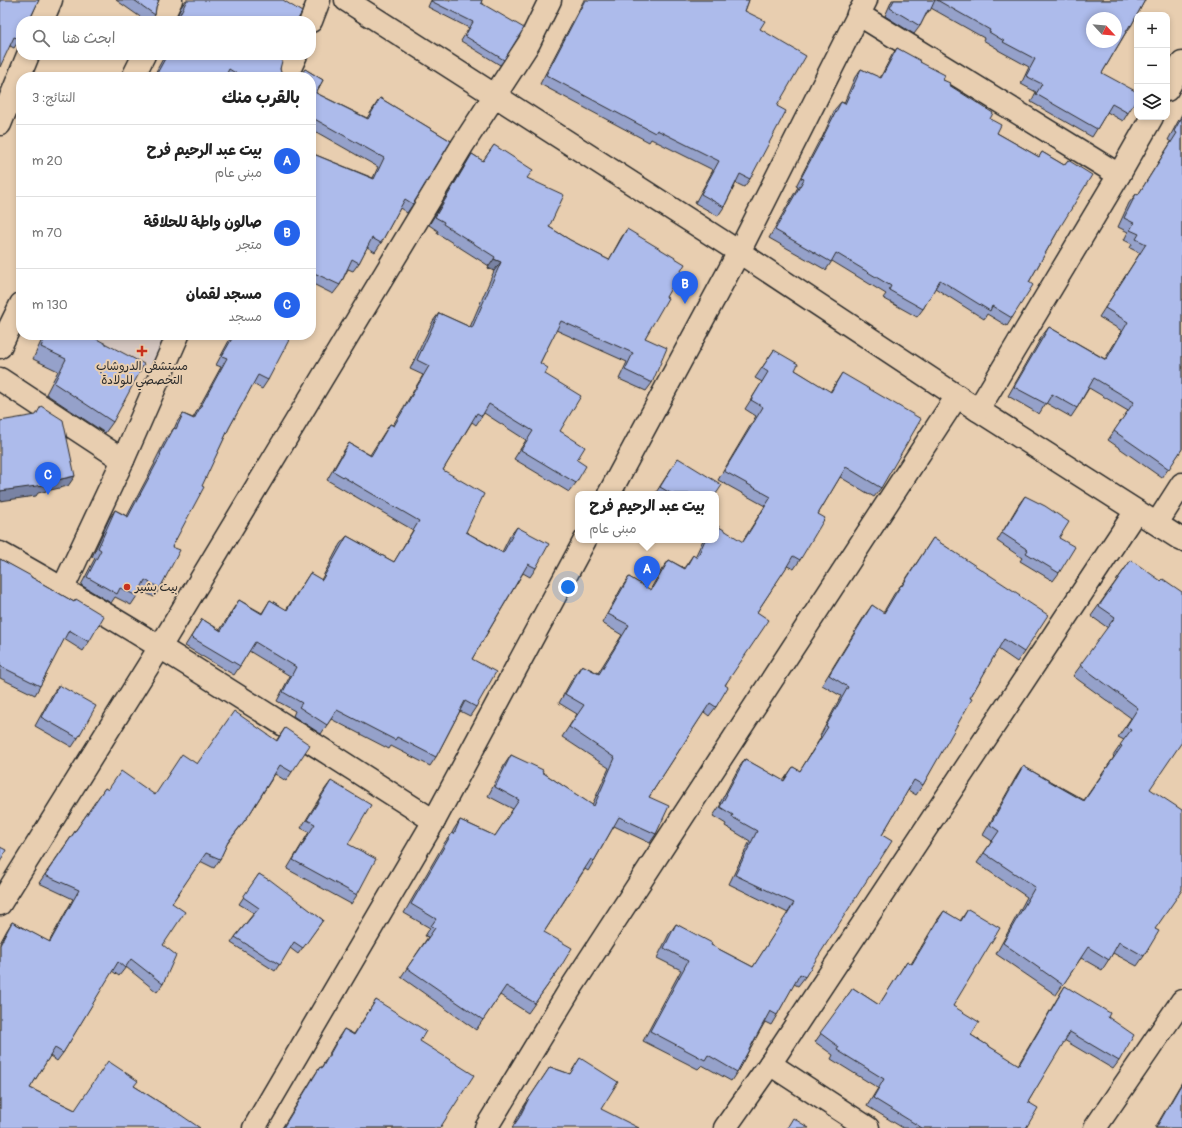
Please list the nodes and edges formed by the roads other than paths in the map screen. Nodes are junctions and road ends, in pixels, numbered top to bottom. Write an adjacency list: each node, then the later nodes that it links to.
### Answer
1 (51, 0): 7 (street)
2 (171, 0): 8 (street)
3 (319, 0): 9 (street)
4 (346, 0): 19 (street)
5 (550, 0): 19 (street)
6 (862, 7): 22 (street); 23 (street)
7 (44, 16)
8 (163, 16)
9 (313, 16)
10 (26, 60): 14 (street)
11 (142, 60): 15 (street)
12 (294, 60): 16 (street)
13 (1182, 63): 18 (street)
14 (21, 72)
15 (136, 72)
16 (288, 72)
17 (16, 85): 21 (street)
18 (1170, 85)
19 (495, 96): 23 (street); 39 (street)
20 (1150, 120): 22 (street)
21 (0, 124)
22 (1119, 175): 29 (street)
23 (738, 252): 28 (street); 32 (street)
24 (16, 314): 26 (street)
25 (176, 340): 30 (street)
26 (0, 347)
27 (0, 379): 30 (street)
28 (957, 396): 29 (street); 45 (street)
29 (978, 410): 33 (street)
30 (123, 460): 38 (street)
31 (1182, 484): 34 (street)
32 (611, 491)
33 (1136, 511): 34 (street); 43 (street)
34 (1157, 523): 35 (street)
35 (1182, 540)
36 (583, 543): 40 (street)
37 (0, 553): 38 (street)
38 (63, 588): 39 (street)
39 (160, 647): 40 (street); 41 (street)
40 (434, 821): 44 (street)
41 (0, 904)
42 (1182, 1001): 48 (street)
43 (770, 1064): 46 (street); 47 (street)
44 (254, 1128)
45 (486, 1128)
46 (725, 1128)
47 (868, 1128)
48 (1095, 1128)

